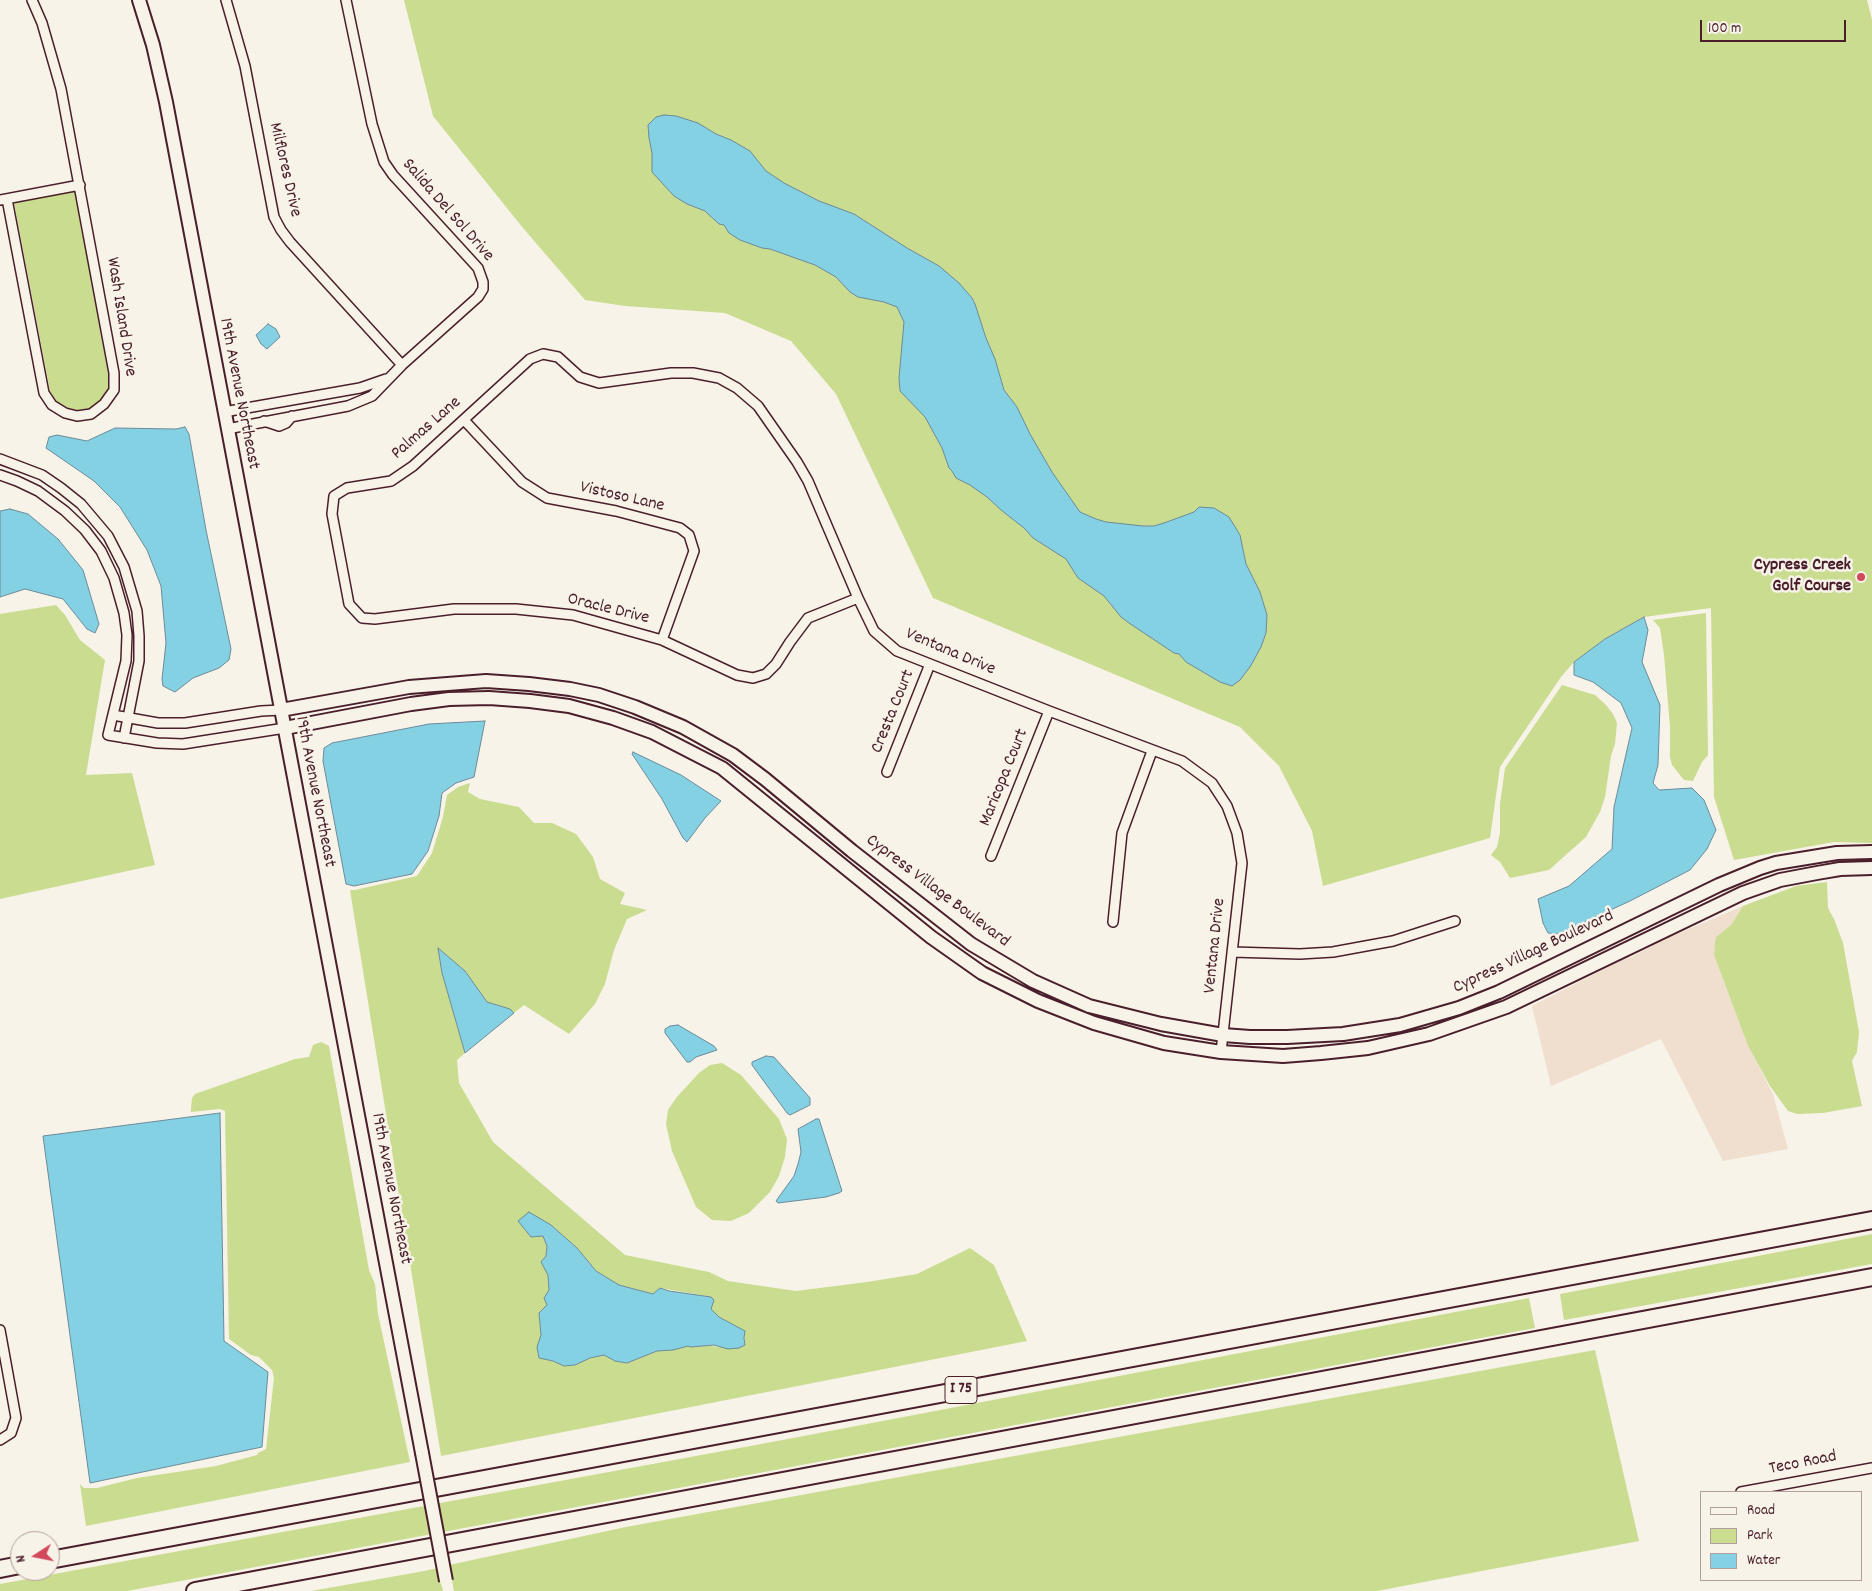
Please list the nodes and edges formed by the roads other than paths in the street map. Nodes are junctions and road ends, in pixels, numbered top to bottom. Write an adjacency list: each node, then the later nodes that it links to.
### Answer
1 (32, 0): 5 (street, Wash Island Drive)
2 (140, 0): 12 (street, 19th Avenue Northeast)
3 (226, 0): 8 (street, Milflores Drive)
4 (346, 0): 8 (street, Salida Del Sol Drive)
5 (80, 185): 6 (street); 6 (street, Wash Island Drive)
6 (4, 200)
7 (543, 354): 15 (street, Palmas Lane); 20 (street, Ventana Drive)
8 (402, 365): 9 (street, Salida Del Sol Drive)
9 (389, 378): 10 (street, Salida Del Sol Drive); 13 (street, Salida Del Sol Drive)
10 (308, 397): 11 (street, Salida Del Sol Drive); 13 (street)
11 (289, 400): 12 (street, Salida Del Sol Drive); 14 (street)
12 (224, 412): 16 (street, 19th Avenue Northeast)
13 (311, 412): 14 (street, Salida Del Sol Drive)
14 (292, 416): 16 (street, Salida Del Sol Drive)
15 (464, 420): 19 (street, Palmas Lane); 21 (street, Vistoso Lane)
16 (227, 429): 23 (street, 19th Avenue Northeast)
17 (0, 459): 26 (street)
18 (0, 475): 25 (street)
19 (343, 571): 21 (street, Oracle Drive)
20 (858, 598): 21 (street, Oracle Drive); 22 (street, Ventana Drive)
21 (662, 640)
22 (930, 664): 24 (street, Ventana Drive); 30 (street, Cresta Court)
23 (281, 710): 26 (street); 27 (street, 19th Avenue Northeast); 37 (street, Cypress Village Boulevard)
24 (1049, 711): 29 (street, Ventana Drive); 32 (street, Maricopa Court)
25 (113, 715): 26 (street); 28 (street)
26 (129, 718): 28 (street)
27 (285, 728): 28 (street); 38 (street, Cypress Village Boulevard); 46 (street, 19th Avenue Northeast, bridge)
28 (124, 738)
29 (1152, 751): 35 (street); 36 (street, Ventana Drive)
30 (887, 772)
31 (1872, 852): 37 (street, Cypress Village Boulevard)
32 (991, 856)
33 (1872, 868): 38 (street, Cypress Village Boulevard)
34 (1454, 921): 36 (street)
35 (1113, 922)
36 (1232, 952): 37 (street, Ventana Drive)
37 (1223, 1035): 38 (street, Ventana Drive)
38 (1221, 1052)
39 (1872, 1220): 45 (highway, I 75)
40 (1872, 1277): 47 (highway)
41 (0, 1330): 42 (street)
42 (0, 1440)
43 (1872, 1468): 44 (street, Teco Road)
44 (1746, 1491)
45 (60, 1558)
46 (447, 1586)
47 (195, 1591)

